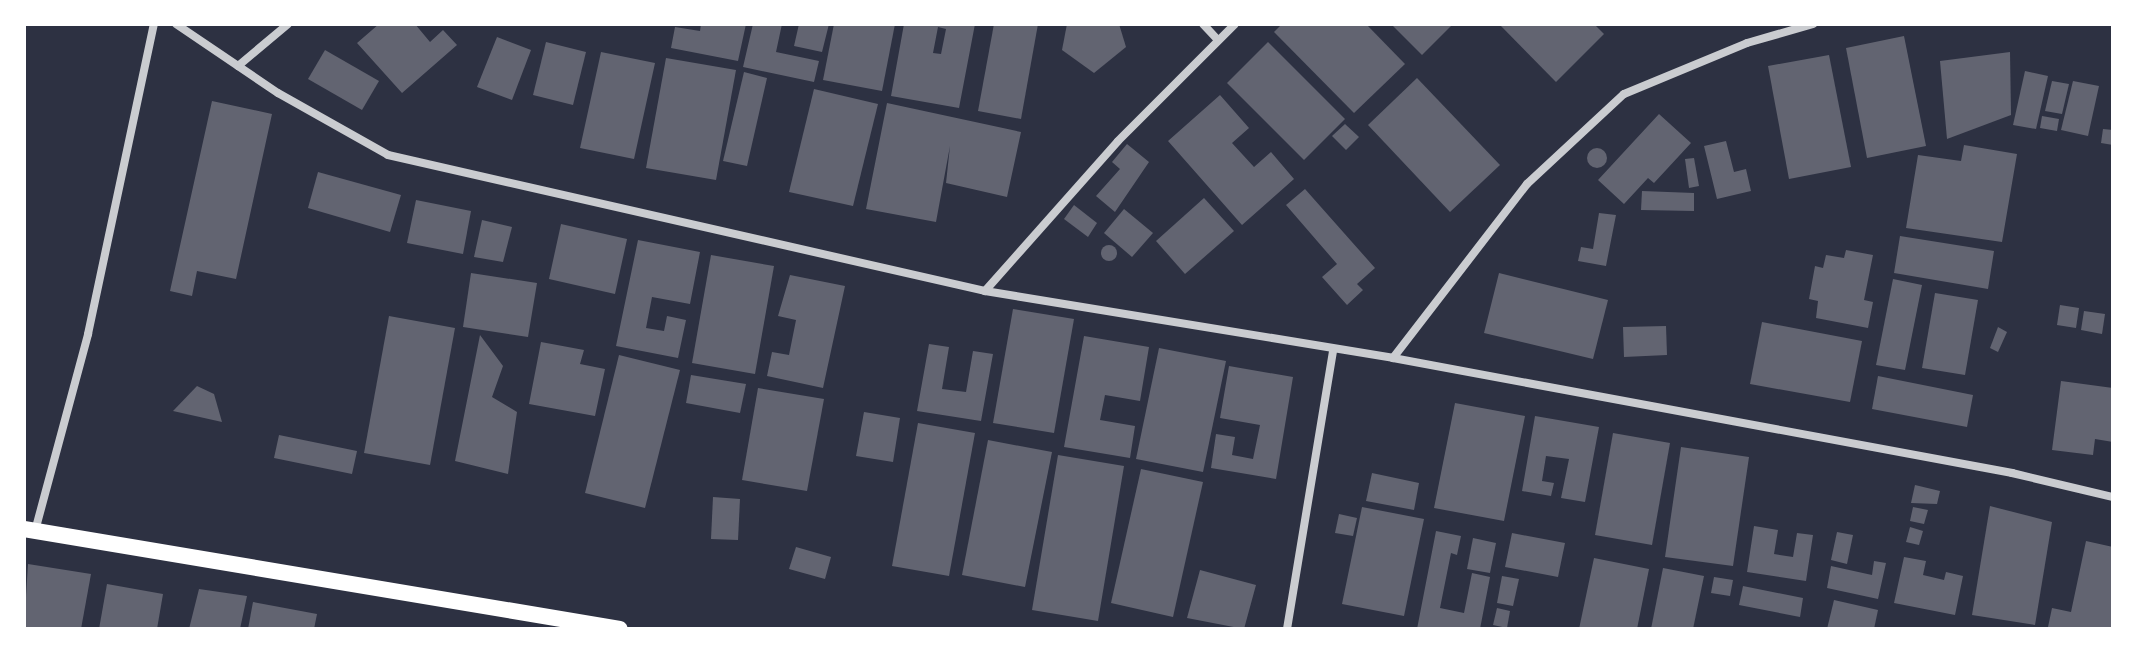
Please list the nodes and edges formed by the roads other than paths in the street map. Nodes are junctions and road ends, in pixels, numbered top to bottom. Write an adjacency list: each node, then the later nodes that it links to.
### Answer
1 (154, 24): 13 (street)
2 (176, 24): 8 (street)
3 (288, 24): 8 (street)
4 (1203, 24): 7 (street)
5 (1235, 24): 7 (street)
6 (1813, 24): 11 (street)
7 (1217, 39): 9 (street)
8 (238, 66): 9 (street)
9 (985, 291): 10 (street)
10 (1333, 351): 11 (street); 15 (street)
11 (1393, 358): 12 (street)
12 (2113, 497)
13 (30, 530): 14 (main road)
14 (620, 629)
15 (1287, 629)

